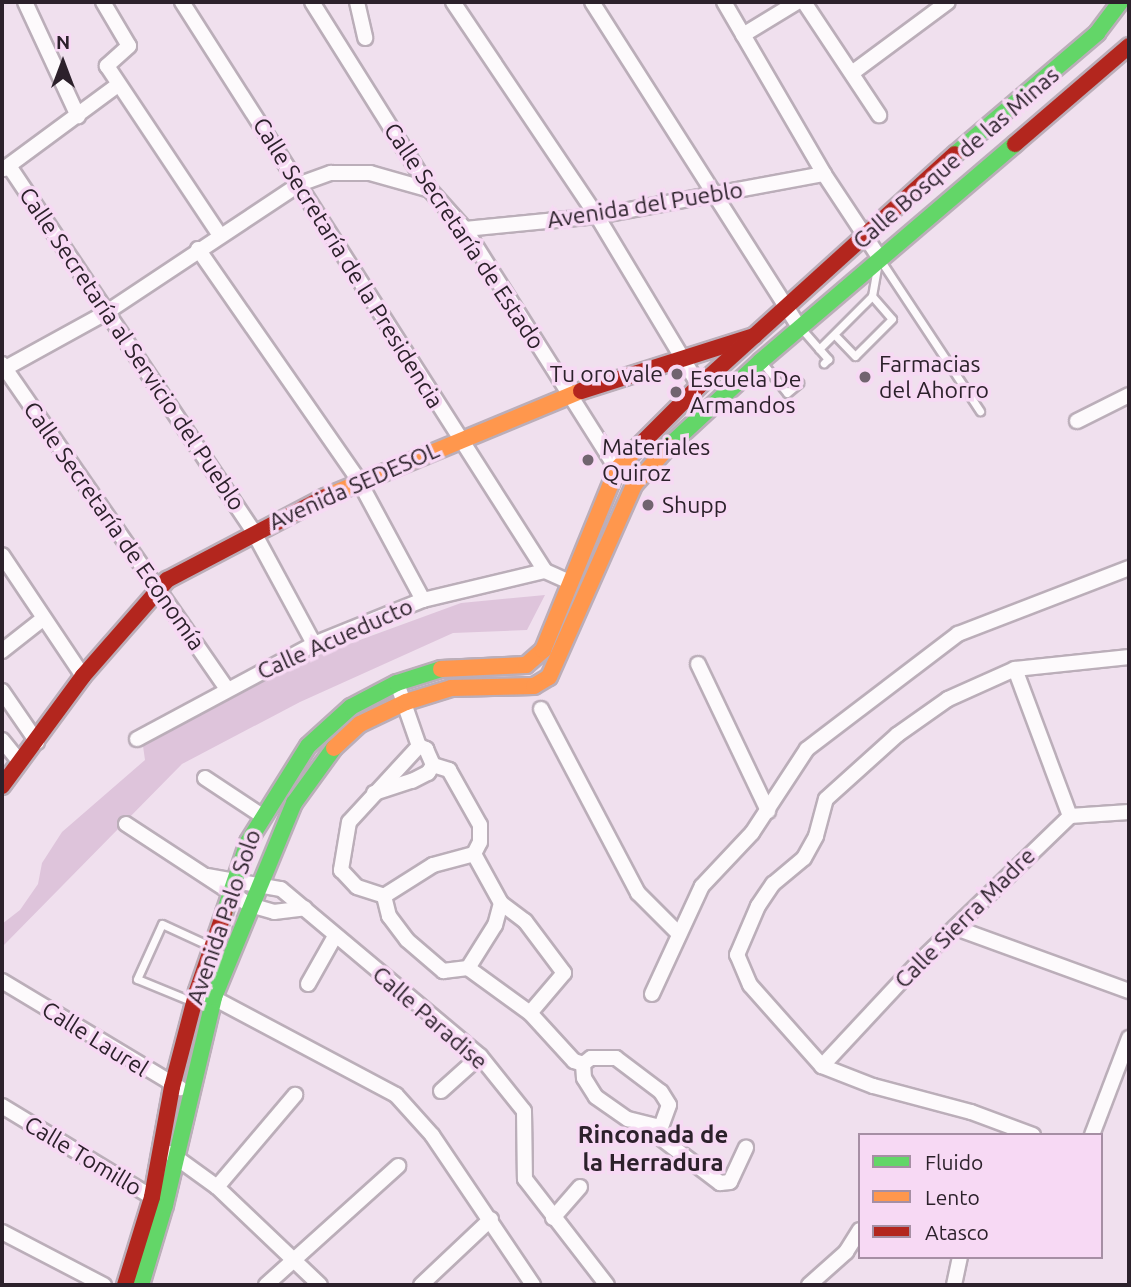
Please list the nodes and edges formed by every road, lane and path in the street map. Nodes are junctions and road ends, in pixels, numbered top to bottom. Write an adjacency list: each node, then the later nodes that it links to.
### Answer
1 (25, 2): 19 (street)
2 (103, 2): 17 (street)
3 (182, 2): 22 (street, Calle Secretaría de la Presidencia)
4 (312, 2): 23 (street, Calle Secretaría de Estado)
5 (357, 2): 14 (street)
6 (453, 2): 25 (street)
7 (592, 2): 24 (street)
8 (724, 2): 13 (street)
9 (797, 2): 13 (street)
10 (804, 2): 16 (street)
11 (948, 2): 16 (street)
12 (1120, 2): 28 (main road, Calle Bosque de las Minas)
13 (743, 35): 21 (street)
14 (365, 38)
15 (1129, 46): 30 (main road, Calle Bosque de las Minas)
16 (852, 73): 18 (street)
17 (118, 85): 19 (street); 27 (street)
18 (879, 115)
19 (78, 116): 20 (street)
20 (6, 168): 33 (street, Calle Secretaría al Servicio del Pueblo)
21 (824, 174): 24 (street, Avenida del Pueblo); 28 (street)
22 (300, 184): 23 (street); 27 (street); 48 (street, Calle Secretaría de la Presidencia)
23 (430, 190): 26 (street, Calle Secretaría de Estado)
24 (716, 193): 25 (street, Avenida del Pueblo); 32 (street)
25 (597, 216): 26 (street, Avenida del Pueblo); 38 (street)
26 (465, 229): 45 (street, Calle Secretaría de Estado)
27 (219, 234): 29 (street)
28 (865, 236): 30 (street); 32 (main road, Calle Bosque de las Minas)
29 (198, 249): 33 (street); 50 (street)
30 (879, 257): 31 (lane); 34 (main road, Calle Bosque de las Minas); 46 (lane)
31 (872, 296): 36 (lane); 36 (lane)
32 (787, 310): 34 (street); 35 (main road, Avenida Palo Solo)
33 (107, 312): 41 (street); 51 (street, Calle Secretaría al Servicio del Pueblo)
34 (799, 327): 35 (main road, Avenida SEDESOL); 37 (lane); 39 (main road, Avenida Palo Solo)
35 (760, 334): 38 (main road, Avenida SEDESOL); 43 (main road, Avenida Palo Solo)
36 (834, 334): 37 (lane)
37 (819, 349): 40 (lane)
38 (680, 356): 43 (street); 45 (main road, Avenida SEDESOL)
39 (761, 360): 42 (lane); 68 (main road, Avenida Palo Solo)
40 (824, 363)
41 (3, 368): 56 (street, Calle Secretaría de Economía)
42 (799, 383)
43 (699, 386): 49 (main road, Avenida Palo Solo)
44 (1129, 395): 47 (street)
45 (568, 396): 48 (main road, Avenida SEDESOL); 49 (street, Calle Secretaría de Estado)
46 (980, 411)
47 (1077, 421)
48 (458, 439): 50 (main road, Avenida SEDESOL); 54 (street, Calle Secretaría de la Presidencia)
49 (617, 469): 55 (main road, Avenida Palo Solo)
50 (359, 481): 51 (main road, Avenida SEDESOL); 57 (street)
51 (253, 531): 56 (main road, Avenida SEDESOL); 59 (street, Calle Secretaría al Servicio del Pueblo)
52 (2, 555): 58 (street)
53 (1129, 568): 79 (street)
54 (545, 571): 55 (street); 57 (street, Calle Acueducto)
55 (570, 582): 65 (main road, Avenida Palo Solo)
56 (158, 588): 64 (main road, Avenida SEDESOL); 66 (street, Calle Secretaría de Economía)
57 (423, 600): 59 (street, Calle Acueducto)
58 (44, 618): 60 (street); 64 (street)
59 (314, 644): 66 (street, Calle Acueducto)
60 (2, 651)
61 (1129, 657): 63 (street)
62 (698, 664): 79 (street)
63 (1015, 669): 82 (street); 106 (street)
64 (83, 676): 72 (main road, Avenida SEDESOL)
65 (397, 683): 68 (street); 81 (main road, Avenida Palo Solo)
66 (226, 688): 70 (street, Calle Acueducto)
67 (2, 691): 72 (street)
68 (406, 702): 73 (street); 85 (main road, Avenida Palo Solo)
69 (541, 709): 92 (street)
70 (137, 739)
71 (2, 740): 74 (street)
72 (37, 742): 74 (main road, Avenida SEDESOL)
73 (419, 746): 75 (street); 78 (street)
74 (20, 762): 77 (main road, Avenida SEDESOL)
75 (433, 765): 78 (street); 84 (street)
76 (205, 778): 81 (street)
77 (2, 786)
78 (369, 795): 87 (street)
79 (768, 811): 92 (street)
80 (1129, 812): 82 (street)
81 (261, 815): 86 (main road, Avenida Palo Solo)
82 (1070, 816): 91 (street, Calle Sierra Madre)
83 (126, 824): 86 (street, Calle Paradise)
84 (474, 855): 87 (street); 88 (street)
85 (260, 883): 86 (street, Calle Paradise); 89 (main road, Avenida Palo Solo); 90 (street, Calle Paradise)
86 (233, 887): 89 (street); 94 (main road, Avenida Palo Solo)
87 (384, 896): 95 (street)
88 (501, 903): 95 (street); 102 (street)
89 (250, 905): 90 (street); 101 (main road, Avenida Palo Solo)
90 (305, 908): 93 (street, Calle Paradise)
91 (956, 928): 98 (street); 106 (street, Calle Sierra Madre)
92 (679, 934): 99 (street)
93 (335, 936): 97 (street); 104 (street, Calle Paradise)
94 (213, 947): 100 (main road, Avenida Palo Solo); 100 (lane)
95 (468, 968): 102 (street)
96 (2, 981): 107 (street, Calle Laurel)
97 (308, 984)
98 (1129, 990)
99 (652, 994)
100 (195, 997): 101 (street); 107 (main road, Avenida Palo Solo)
101 (214, 997): 108 (main road, Avenida Palo Solo); 122 (street)
102 (530, 1013): 105 (street)
103 (1129, 1038): 114 (street)
104 (480, 1056): 109 (street); 121 (street, Calle Paradise)
105 (583, 1064): 112 (street); 112 (street)
106 (822, 1066): 113 (street)
107 (172, 1087): 108 (street, Calle Laurel); 116 (main road, Avenida Palo Solo)
108 (192, 1090): 116 (main road, Avenida Palo Solo)
109 (441, 1091)
110 (295, 1095): 118 (street)
111 (2, 1106): 120 (street, Calle Tomillo)
112 (660, 1127): 115 (street)
113 (1028, 1133)
114 (1093, 1133)
115 (746, 1147)
116 (169, 1153): 118 (street); 120 (main road, Avenida Palo Solo)
117 (398, 1166): 125 (street)
118 (217, 1187): 125 (street)
119 (580, 1187): 121 (street)
120 (159, 1201): 128 (main road, Avenida Palo Solo); 129 (main road, Avenida Palo Solo)
121 (553, 1218): 134 (street, Calle Paradise)
122 (491, 1219): 132 (street); 133 (street)
123 (2, 1232): 127 (street)
124 (858, 1233): 135 (street)
125 (292, 1259): 130 (street); 131 (street)
126 (960, 1259): 136 (street)
127 (104, 1285)
128 (125, 1285)
129 (141, 1285)
130 (266, 1285)
131 (320, 1285)
132 (421, 1285)
133 (533, 1285)
134 (607, 1285)
135 (809, 1285)
136 (954, 1285)

